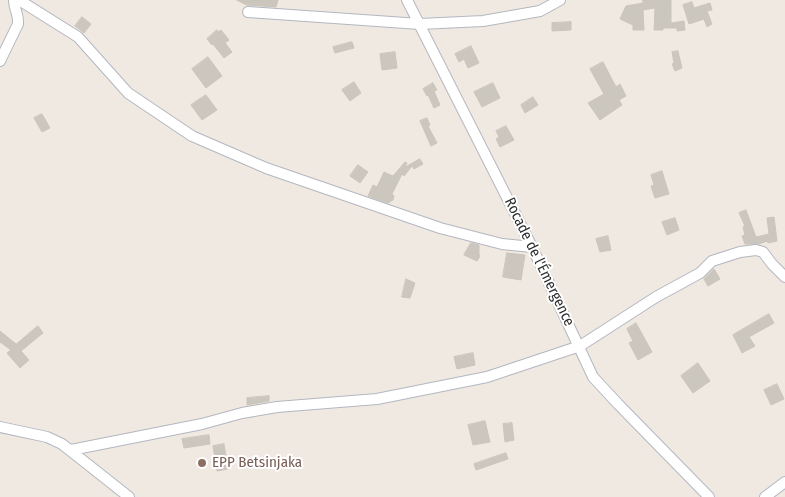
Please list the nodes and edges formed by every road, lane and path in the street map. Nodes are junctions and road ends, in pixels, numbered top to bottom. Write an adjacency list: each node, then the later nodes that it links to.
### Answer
1 (14, 0): 7 (street)
2 (19, 0): 8 (street)
3 (407, 0): 6 (street, Rocade de l'Émergence)
4 (560, 0): 6 (street)
5 (248, 12): 6 (street)
6 (420, 24): 8 (street, Rocade de l'Émergence)
7 (0, 61)
8 (532, 247): 10 (street, Rocade de l'Émergence)
9 (785, 277): 10 (street)
10 (580, 346): 12 (street); 15 (street, Rocade de l'Émergence)
11 (0, 427): 12 (street)
12 (71, 450): 14 (street)
13 (785, 482): 16 (street)
14 (129, 497)
15 (709, 497)
16 (765, 497)

